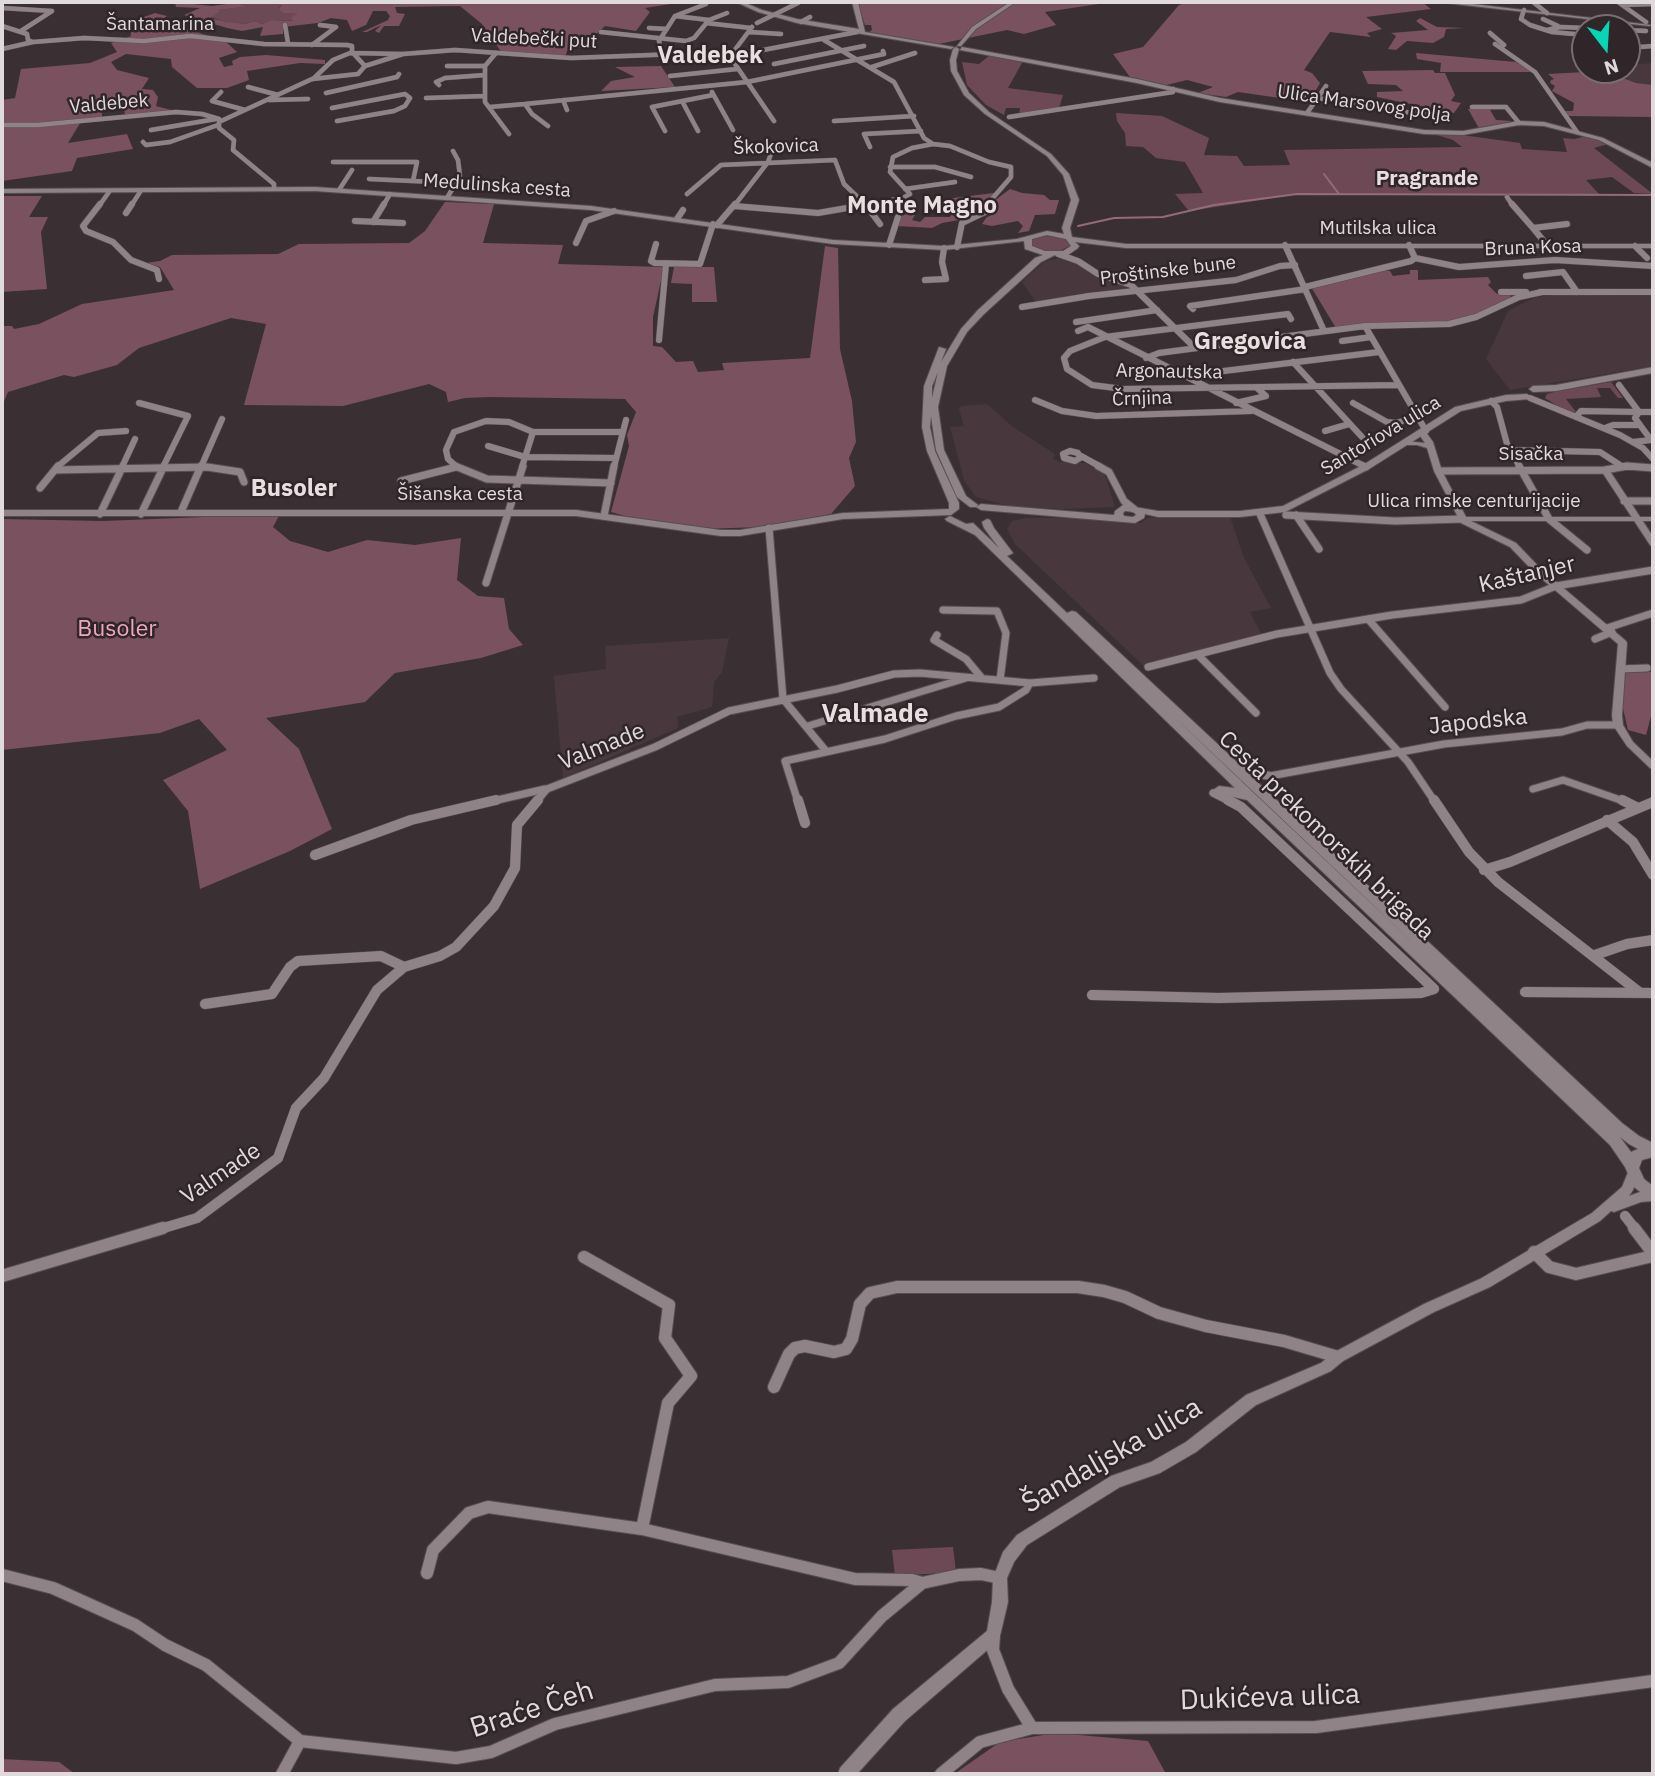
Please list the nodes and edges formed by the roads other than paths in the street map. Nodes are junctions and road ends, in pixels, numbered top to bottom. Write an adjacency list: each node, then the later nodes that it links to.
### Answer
1 (739, 2): 14 (main road, Ulica Marsovog polja)
2 (855, 2): 34 (main road)
3 (1013, 2): 48 (main road)
4 (1446, 2): 11 (street)
5 (1533, 2): 13 (street)
6 (798, 3): 14 (street)
7 (1620, 3): 9 (street); 22 (street)
8 (706, 4): 15 (street)
9 (1653, 4)
10 (2, 8): 32 (street)
11 (1524, 10): 13 (street); 31 (street)
12 (727, 13): 19 (street)
13 (1547, 13): 16 (street)
14 (771, 14): 20 (main road, Ulica Marsovog polja); 21 (street)
15 (675, 16): 19 (street); 29 (street)
16 (1571, 16)
17 (810, 17): 20 (street)
18 (1543, 19): 26 (street)
19 (707, 22): 30 (street); 39 (street)
20 (800, 22): 34 (main road, Ulica Marsovog polja)
21 (757, 23)
22 (1646, 24): 40 (street)
23 (285, 25): 44 (street)
24 (320, 25): 45 (street)
25 (2, 26): 32 (street)
26 (1560, 27): 27 (street); 31 (street)
27 (1571, 27)
28 (649, 28): 29 (street)
29 (667, 29): 39 (street)
30 (750, 29): 37 (street); 52 (street)
31 (1546, 30): 36 (street)
32 (20, 32): 42 (street)
33 (601, 32): 38 (street)
34 (859, 32): 41 (street, Valdebečki put); 48 (main road, Ulica Marsovog polja)
35 (1490, 33): 46 (street)
36 (1571, 33)
37 (781, 34)
38 (621, 35): 39 (street); 43 (street)
39 (660, 39): 60 (street)
40 (1653, 39)
41 (824, 40): 50 (street); 52 (street, Valdebečki put)
42 (33, 42): 44 (street, Šantamarina); 49 (street, Šantamarina)
43 (614, 42)
44 (288, 43): 45 (street, Šantamarina)
45 (312, 45): 54 (street, Šantamarina)
46 (1497, 45): 118 (street)
47 (864, 46): 50 (street)
48 (956, 47): 51 (main road); 51 (main road, Ulica Marsovog polja); 130 (main road)
49 (2, 49)
50 (843, 50): 61 (street); 64 (street)
51 (975, 50): 82 (main road, Ulica Marsovog polja)
52 (734, 51): 55 (street, Valdebečki put); 69 (street)
53 (883, 51): 61 (street)
54 (352, 52): 56 (street); 63 (street); 75 (street)
55 (688, 52): 60 (street, Valdebečki put); 62 (street)
56 (374, 53): 59 (street); 63 (street)
57 (496, 53): 59 (street, Valdebečki put); 60 (street, Valdebečki put); 66 (street)
58 (915, 53): 67 (street)
59 (403, 54): 63 (street, Valdebečki put)
60 (662, 54)
61 (859, 60): 67 (street); 76 (street)
62 (694, 62)
63 (363, 64): 70 (street)
64 (774, 64)
65 (447, 66): 66 (street)
66 (485, 66): 73 (street)
67 (872, 66): 104 (street)
68 (680, 67): 72 (street)
69 (737, 69): 72 (street); 76 (street)
70 (358, 74): 75 (street); 77 (street)
71 (399, 74): 77 (street)
72 (685, 74): 74 (street)
73 (485, 75): 78 (street); 88 (street)
74 (670, 76)
75 (312, 79): 85 (street)
76 (747, 82): 79 (street); 108 (street)
77 (362, 84): 84 (street); 89 (street)
78 (439, 85)
79 (710, 85): 86 (street); 94 (street)
80 (1326, 86): 91 (street)
81 (248, 87): 85 (street)
82 (1173, 91): 102 (main road, Ulica Marsovog polja); 105 (street, Ulica Marsovog polja)
83 (220, 92): 100 (street)
84 (326, 93)
85 (278, 94): 93 (street)
86 (713, 95): 95 (street); 114 (street)
87 (1298, 95): 91 (street)
88 (485, 96): 90 (street); 97 (street)
89 (381, 98): 99 (street); 107 (street)
90 (426, 98)
91 (1318, 98): 102 (street); 103 (street)
92 (308, 99): 93 (street)
93 (267, 100): 100 (street)
94 (563, 100): 96 (street); 101 (street)
95 (682, 101): 115 (street); 116 (street)
96 (525, 104): 97 (street); 112 (street)
97 (490, 107): 119 (street)
98 (1472, 107): 110 (street)
99 (332, 108)
100 (245, 110): 106 (street)
101 (567, 110)
102 (1307, 113): 110 (main road, Ulica Marsovog polja)
103 (1437, 114)
104 (914, 116): 109 (street); 117 (street)
105 (1009, 117)
106 (220, 121): 111 (street, Valdebek); 113 (street); 120 (street); 136 (street)
107 (337, 121)
108 (774, 121)
109 (834, 121)
110 (1519, 122): 118 (main road, Ulica Marsovog polja)
111 (2, 125)
112 (548, 125)
113 (150, 130)
114 (733, 130)
115 (665, 131)
116 (698, 131)
117 (920, 131): 121 (street); 123 (street)
118 (1577, 132): 127 (main road, Ulica Marsovog polja)
119 (509, 134)
120 (143, 142)
121 (933, 144): 128 (street); 173 (street)
122 (800, 147): 126 (street)
123 (870, 147)
124 (453, 150): 135 (street)
125 (333, 162): 133 (street)
126 (768, 162): 143 (street, Škokovica); 146 (street); 147 (street, Škokovica)
127 (1653, 166)
128 (890, 167): 131 (street); 137 (street)
129 (352, 170): 138 (street)
130 (1066, 174): 160 (main road); 161 (main road)
131 (971, 177)
132 (369, 179): 133 (street)
133 (413, 181): 135 (street)
134 (955, 182): 137 (street)
135 (456, 183): 145 (street)
136 (274, 188): 138 (main road, Medulinska cesta); 141 (main road, Medulinska cesta)
137 (905, 189): 147 (street)
138 (339, 190): 142 (main road, Medulinska cesta)
139 (2, 191): 140 (main road, Medulinska cesta)
140 (109, 192): 141 (main road, Medulinska cesta); 184 (street)
141 (140, 192): 150 (street)
142 (390, 194): 145 (main road, Medulinska cesta); 154 (street)
143 (687, 194)
144 (1507, 197): 159 (street)
145 (447, 198): 149 (main road, Medulinska cesta)
146 (734, 206): 147 (street); 158 (street)
147 (866, 206): 156 (street)
148 (683, 210): 152 (street)
149 (614, 211): 152 (main road, Medulinska cesta); 162 (street)
150 (126, 213)
151 (898, 217): 165 (street)
152 (677, 219): 158 (main road, Medulinska cesta)
153 (355, 221): 154 (street)
154 (373, 222): 155 (street)
155 (403, 223)
156 (880, 224)
157 (1567, 224): 159 (street)
158 (715, 225): 165 (main road, Medulinska cesta); 180 (street)
159 (1533, 228): 170 (street)
160 (1047, 233): 161 (main road, Mutilska ulica); 166 (main road)
161 (1070, 238): 167 (main road, Mutilska ulica); 175 (main road)
162 (576, 243)
163 (988, 243): 166 (main road); 173 (main road, Medulinska cesta)
164 (656, 244): 180 (street)
165 (889, 245): 174 (main road, Medulinska cesta)
166 (1029, 245): 176 (main road); 266 (main road, Cesta prekomorskih brigada)
167 (1102, 245): 168 (main road, Mutilska ulica); 175 (main road, Mutilska ulica)
168 (1284, 245): 169 (main road, Mutilska ulica); 181 (street)
169 (1409, 245): 170 (main road, Mutilska ulica); 177 (street)
170 (1547, 246): 171 (main road, Mutilska ulica)
171 (1635, 246): 172 (main road, Mutilska ulica); 178 (street)
172 (1653, 246)
173 (957, 247): 174 (main road, Medulinska cesta)
174 (944, 248): 185 (street)
175 (1072, 249): 176 (main road, Mutilska ulica); 179 (street)
176 (1055, 254): 179 (street); 266 (main road, Cesta prekomorskih brigada)
177 (1415, 258): 182 (street, Bruna Kosa); 186 (street)
178 (1647, 258)
179 (1078, 261): 187 (street)
180 (666, 264): 205 (street)
181 (1295, 265): 186 (street); 187 (street, Proštinske bune)
182 (1653, 266)
183 (1526, 276): 191 (street)
184 (159, 279)
185 (925, 280)
186 (1306, 288): 195 (street); 202 (street)
187 (1137, 291): 194 (street, Proštinske bune); 196 (street)
188 (1501, 292): 189 (street)
189 (1510, 292): 190 (street); 193 (street)
190 (1542, 292): 191 (street); 193 (street)
191 (1577, 292): 192 (street)
192 (1653, 292)
193 (1519, 297): 199 (street)
194 (1022, 307)
195 (1193, 309)
196 (1157, 310): 198 (street); 200 (street)
197 (1291, 319): 200 (street, Argonautska)
198 (1076, 322)
199 (1365, 326): 202 (street); 204 (street)
200 (1176, 328): 203 (street, Argonautska); 207 (street)
201 (1078, 331): 203 (street)
202 (1324, 331): 207 (street)
203 (1105, 337): 209 (street); 217 (street, Argonautska)
204 (1371, 337): 206 (street); 208 (street)
205 (659, 340)
206 (1342, 341)
207 (1195, 348): 209 (street)
208 (1380, 352): 210 (street); 213 (street)
209 (1146, 358): 212 (street)
210 (1293, 362): 212 (street); 215 (street)
211 (1653, 370): 218 (main road, Santoriova ulica)
212 (1182, 376): 217 (street)
213 (1399, 385): 215 (street, Argonautska); 227 (street)
214 (1619, 385): 225 (street)
215 (1316, 387): 216 (street, Argonautska); 231 (street)
216 (1257, 388): 217 (street, Argonautska); 222 (street)
217 (1208, 389): 222 (street)
218 (1532, 394): 220 (main road, Santoriova ulica); 228 (street)
219 (1035, 400): 224 (street, Črnjina)
220 (1491, 401): 238 (main road, Santoriova ulica); 245 (street)
221 (139, 403): 253 (street)
222 (1236, 403): 224 (street)
223 (1353, 403): 227 (street)
224 (1253, 411): 251 (street)
225 (1639, 412): 226 (street); 228 (street); 232 (street)
226 (1653, 412)
227 (1416, 417): 238 (street)
228 (1576, 417): 233 (street)
229 (222, 419): 254 (street)
230 (626, 421): 237 (street)
231 (1349, 424): 235 (street); 239 (street)
232 (1640, 425): 233 (street); 241 (street)
233 (1605, 428): 241 (street)
234 (126, 431): 257 (street)
235 (1325, 431)
236 (533, 432): 237 (street); 246 (street); 250 (street)
237 (621, 432): 247 (street)
238 (1422, 433): 242 (main road, Santoriova ulica); 244 (street)
239 (1362, 438)
240 (135, 439): 256 (street)
241 (1633, 442): 249 (street)
242 (1406, 443): 244 (street); 251 (main road, Santoriova ulica)
243 (488, 446): 246 (street)
244 (1431, 446): 259 (street)
245 (1510, 450): 252 (street, Sisačka); 260 (street)
246 (525, 457): 247 (street); 263 (street)
247 (616, 458): 264 (street)
248 (1079, 458): 269 (street)
249 (1653, 459)
250 (456, 467): 261 (street); 263 (street)
251 (1366, 467): 275 (main road, Santoriova ulica)
252 (1623, 467): 255 (street, Sisačka); 258 (street, Sisačka)
253 (162, 468): 254 (street); 256 (street); 277 (street)
254 (201, 468): 262 (street); 270 (street)
255 (1653, 468)
256 (121, 469): 257 (street); 276 (street)
257 (55, 470): 265 (street)
258 (1605, 470): 260 (street, Sisačka); 267 (street)
259 (1438, 471): 260 (street, Sisačka); 281 (street)
260 (1521, 471): 282 (street)
261 (401, 481)
262 (244, 482)
263 (518, 482): 264 (street); 272 (street)
264 (611, 483): 280 (street)
265 (40, 488)
266 (954, 491): 273 (main road, Cesta prekomorskih brigada); 274 (main road, Cesta prekomorskih brigada)
267 (1623, 501): 268 (street); 283 (street)
268 (1653, 501)
269 (1128, 511): 274 (main road, Ulica rimske centurijacije); 278 (main road, Ulica rimske centurijacije)
270 (181, 512): 272 (main road, Šišanska cesta); 277 (main road, Šišanska cesta)
271 (2, 513): 276 (main road, Šišanska cesta)
272 (509, 513): 280 (main road, Šišanska cesta); 292 (street)
273 (954, 513): 274 (main road); 285 (main road, Cesta prekomorskih brigada); 286 (main road, Šišanska cesta)
274 (983, 513): 285 (main road); 287 (main road, Cesta prekomorskih brigada)
275 (1281, 513): 278 (main road, Ulica rimske centurijacije); 279 (street, Ulica rimske centurijacije)
276 (100, 514): 277 (main road, Šišanska cesta)
277 (141, 514)
278 (1260, 514): 297 (street)
279 (1296, 515): 281 (street, Ulica rimske centurijacije); 289 (street)
280 (604, 516): 286 (main road, Šišanska cesta)
281 (1463, 519): 282 (street, Ulica rimske centurijacije); 293 (street)
282 (1549, 519): 283 (street, Ulica rimske centurijacije); 290 (street)
283 (1635, 519): 284 (street, Ulica rimske centurijacije); 288 (street)
284 (1653, 519)
285 (969, 526): 287 (main road, Cesta prekomorskih brigada)
286 (769, 528): 310 (street)
287 (992, 541): 317 (main road, Cesta prekomorskih brigada)
288 (1653, 543)
289 (1319, 549)
290 (1587, 550)
291 (1653, 570): 293 (street, Kaštanjer)
292 (486, 583)
293 (1556, 586): 296 (street, Kaštanjer); 298 (street)
294 (943, 610): 308 (street)
295 (1653, 613): 298 (street)
296 (1368, 619): 297 (street, Kaštanjer); 311 (street)
297 (1310, 629): 301 (street, Kaštanjer); 316 (street)
298 (1610, 630): 300 (street); 304 (street)
299 (937, 635): 306 (street)
300 (1595, 639)
301 (1198, 655): 302 (street, Kaštanjer); 312 (street)
302 (1148, 667)
303 (1647, 668): 304 (street)
304 (1621, 669): 313 (street)
305 (971, 677): 306 (street, Valmade); 310 (street, Valmade); 314 (street, Valmade)
306 (981, 677): 308 (street, Valmade)
307 (1094, 678): 309 (street, Valmade)
308 (1000, 680): 309 (street, Valmade)
309 (1030, 683): 315 (street)
310 (783, 699): 314 (street); 320 (street, Valmade)
311 (1445, 707)
312 (1256, 713)
313 (1618, 725): 316 (street, Japodska); 318 (street)
314 (808, 726): 315 (street)
315 (826, 751): 328 (street)
316 (1399, 752): 319 (street, Japodska); 330 (street)
317 (1224, 764): 319 (main road); 322 (main road); 323 (main road, Cesta prekomorskih brigada); 324 (main road, Cesta prekomorskih brigada)
318 (1653, 766)
319 (1270, 776): 324 (main road)
320 (547, 789): 329 (street); 334 (street, Valmade)
321 (1533, 789): 326 (street)
322 (1213, 793): 323 (main road); 338 (street)
323 (1254, 800): 341 (main road, Cesta prekomorskih brigada)
324 (1272, 802): 340 (main road, Cesta prekomorskih brigada)
325 (1653, 802): 326 (street)
326 (1636, 807): 327 (street)
327 (1607, 820): 330 (street); 331 (street)
328 (804, 823)
329 (315, 855)
330 (1484, 870): 333 (street)
331 (1653, 875)
332 (1653, 940): 333 (street)
333 (1595, 956): 336 (street)
334 (404, 967): 339 (street); 348 (street, Valmade)
335 (1525, 992): 336 (street)
336 (1639, 992): 337 (street)
337 (1653, 993)
338 (1092, 995)
339 (205, 1004)
340 (1653, 1150): 341 (main road)
341 (1633, 1170): 342 (main road); 343 (street, Šandaljska ulica)
342 (1653, 1195): 343 (street, Šandaljska ulica)
343 (1608, 1209): 345 (street, Šandaljska ulica)
344 (1625, 1216): 346 (street)
345 (1534, 1252): 346 (street); 349 (street, Šandaljska ulica)
346 (1653, 1254)
347 (584, 1256): 351 (street)
348 (2, 1276)
349 (1338, 1357): 350 (street); 354 (street, Šandaljska ulica)
350 (774, 1387)
351 (642, 1529): 352 (street); 355 (street)
352 (426, 1573)
353 (2, 1575): 359 (street)
354 (1000, 1578): 355 (street, Braće Čeh); 356 (street, Šandaljska ulica)
355 (922, 1583): 359 (street, Braće Čeh)
356 (993, 1635): 358 (street); 361 (street)
357 (1653, 1681): 358 (street, Dukićeva ulica)
358 (1032, 1728): 362 (street, Dukićeva ulica)
359 (300, 1741): 360 (street)
360 (282, 1774)
361 (846, 1774)
362 (941, 1774)

